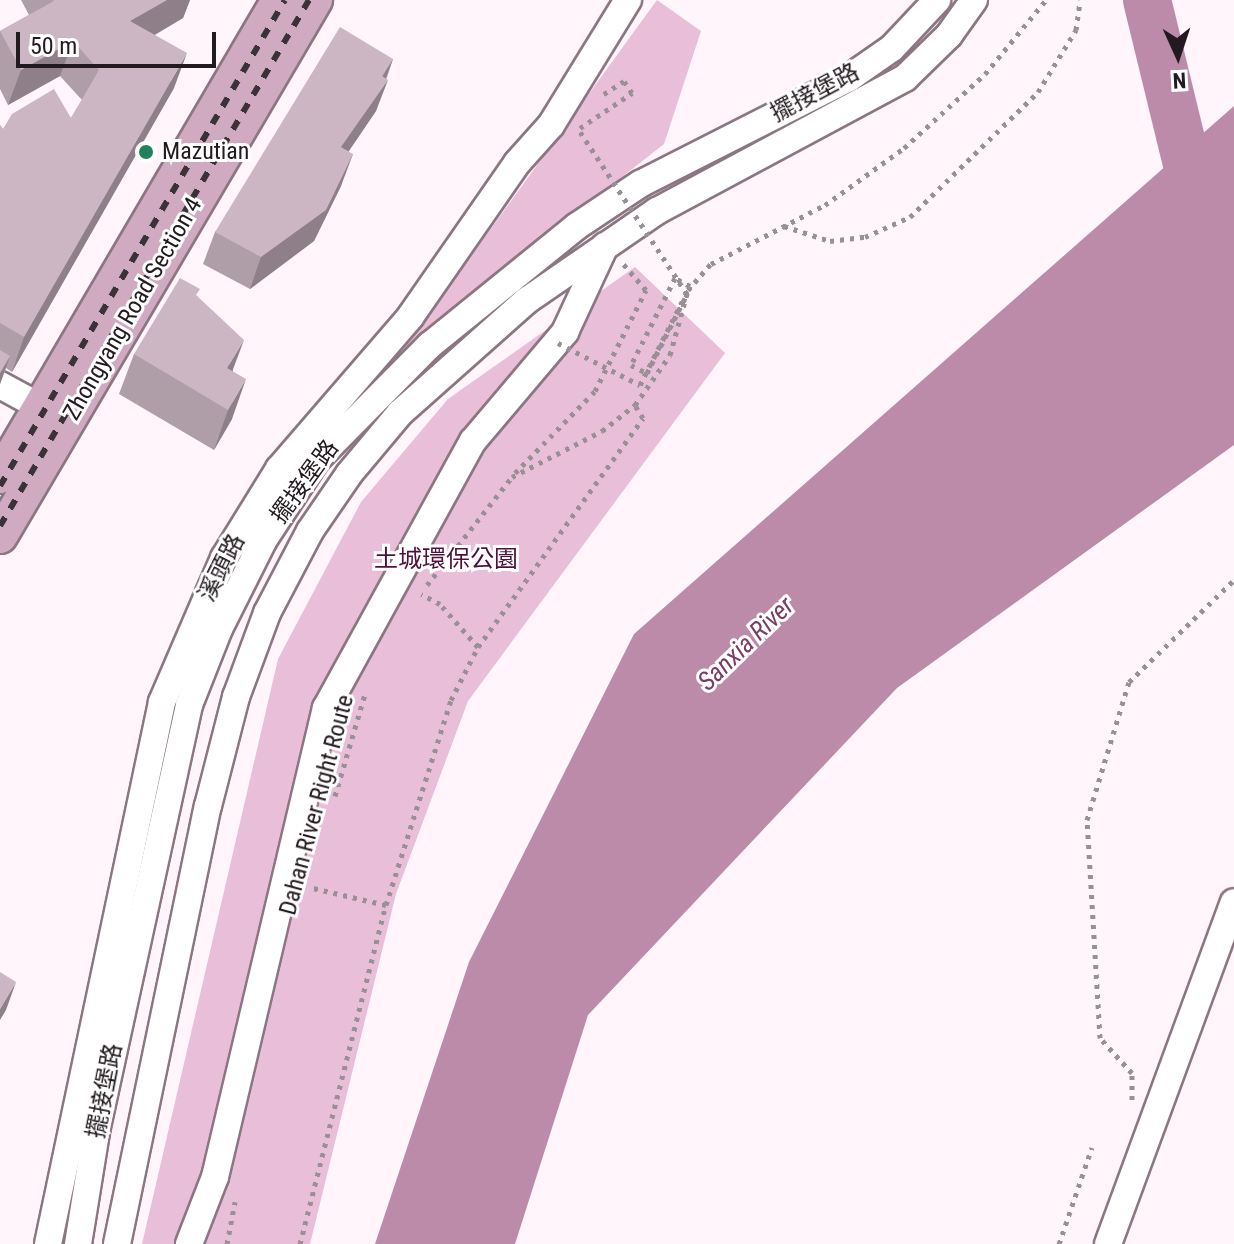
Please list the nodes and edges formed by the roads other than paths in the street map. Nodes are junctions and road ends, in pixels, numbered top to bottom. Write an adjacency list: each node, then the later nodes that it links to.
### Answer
1 (279, 0): 8 (main road, Zhongyang Road Section 4)
2 (315, 0): 8 (main road, Zhongyang Road Section 4)
3 (628, 0): 12 (street, 溪頭路)
4 (937, 0): 13 (street, 擺接堡路)
5 (974, 0): 6 (street, 擺接堡路)
6 (605, 245): 14 (street, 擺接堡路); 15 (street)
7 (0, 385): 8 (street)
8 (54, 414): 9 (main road, Zhongyang Road Section 4); 10 (main road, Zhongyang Road Section 4)
9 (0, 476)
10 (0, 536)
11 (1234, 902): 16 (street)
12 (48, 1244)
13 (78, 1244)
14 (117, 1244)
15 (189, 1244)
16 (1108, 1244)

